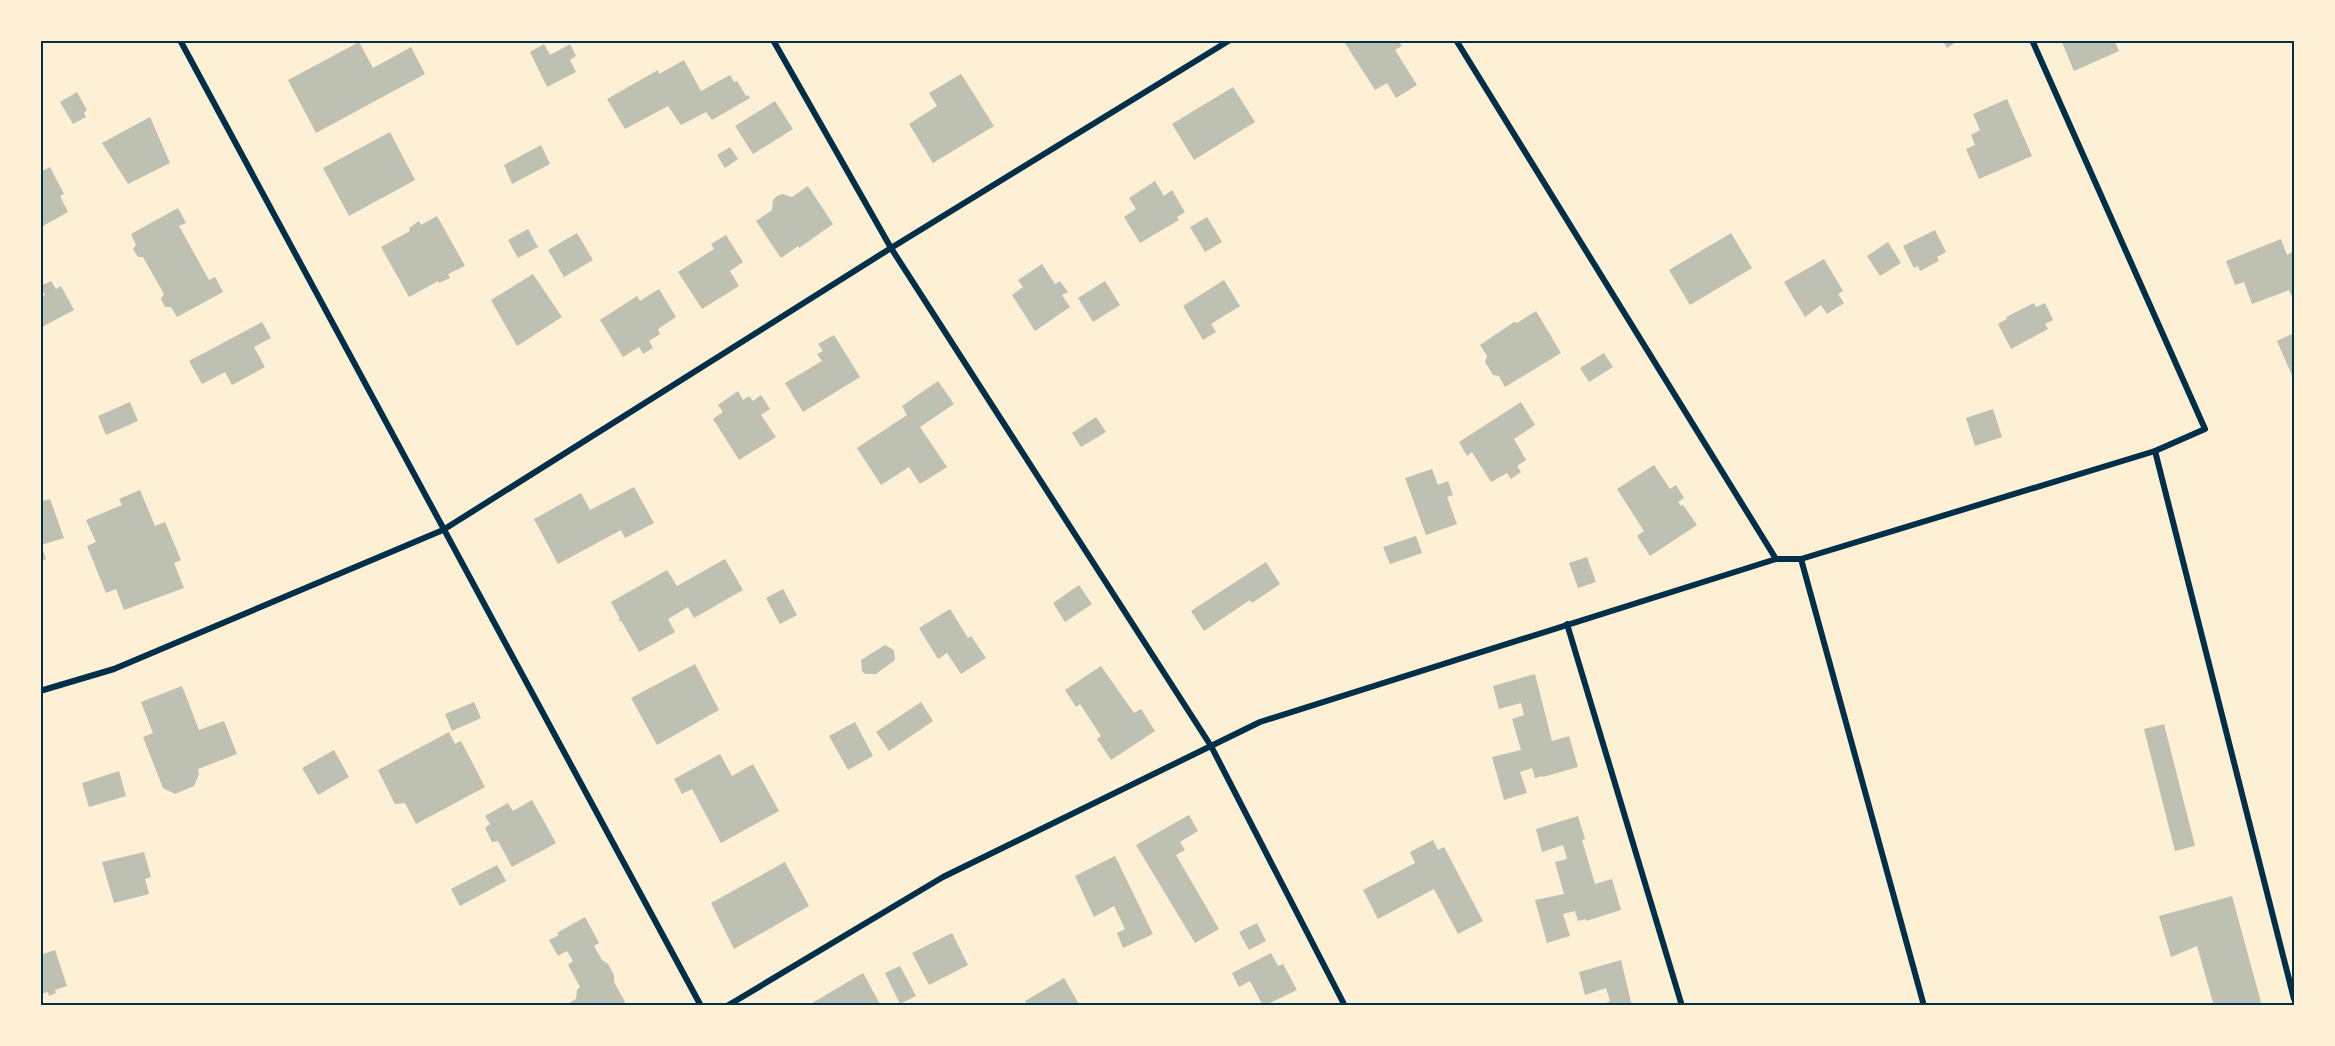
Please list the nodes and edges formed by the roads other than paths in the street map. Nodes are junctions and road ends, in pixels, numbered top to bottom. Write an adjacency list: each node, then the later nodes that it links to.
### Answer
1 (180, 40): 8 (street)
2 (773, 40): 6 (street)
3 (1230, 40): 6 (street)
4 (1456, 40): 9 (street)
5 (2032, 40): 7 (street)
6 (891, 248): 8 (street); 13 (street)
7 (2155, 451): 10 (street); 14 (street)
8 (443, 530): 12 (street); 15 (street)
9 (1776, 559): 10 (street); 11 (street)
10 (1802, 559): 19 (street)
11 (1567, 624): 13 (street); 18 (street)
12 (40, 691)
13 (1211, 746): 16 (street); 17 (street)
14 (2295, 999)
15 (701, 1005)
16 (728, 1005)
17 (1345, 1005)
18 (1682, 1005)
19 (1924, 1005)

